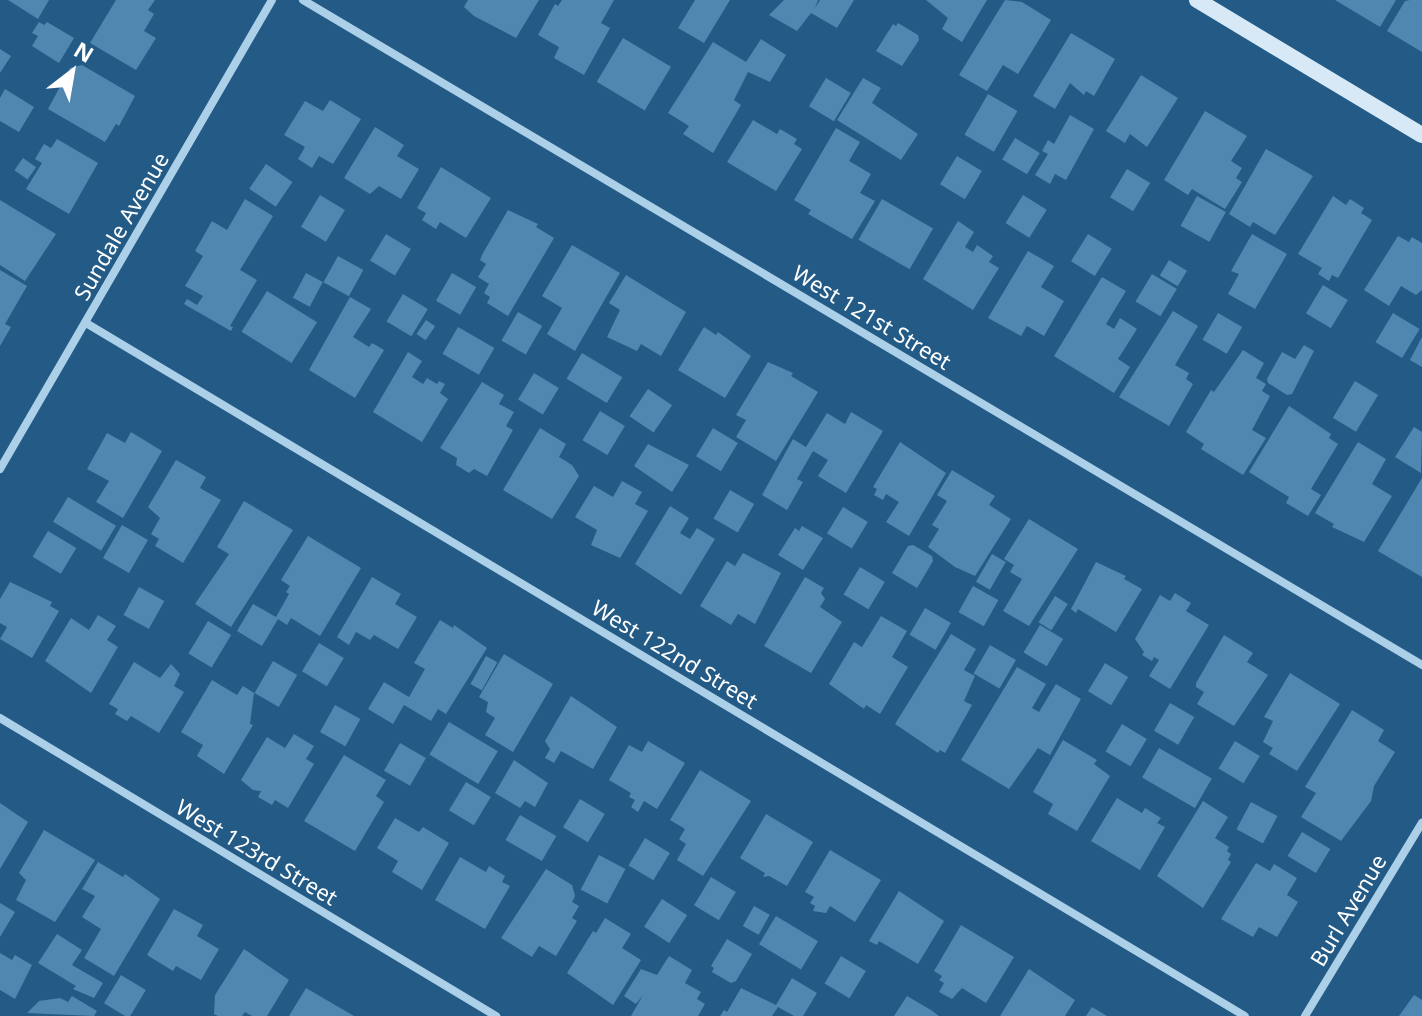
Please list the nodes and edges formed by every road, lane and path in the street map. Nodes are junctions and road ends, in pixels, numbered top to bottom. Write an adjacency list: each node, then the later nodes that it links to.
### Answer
1 (272, 0): 5 (street, Sundale Avenue)
2 (303, 0): 7 (street, West 121st Street)
3 (1197, 0): 4 (main road)
4 (1422, 135)
5 (86, 323): 6 (street, Sundale Avenue); 11 (street, West 122nd Street)
6 (0, 469)
7 (1422, 665)
8 (0, 718): 10 (street, West 123rd Street)
9 (1422, 823): 12 (street, Burl Avenue)
10 (496, 1016)
11 (1245, 1016)
12 (1305, 1016)

